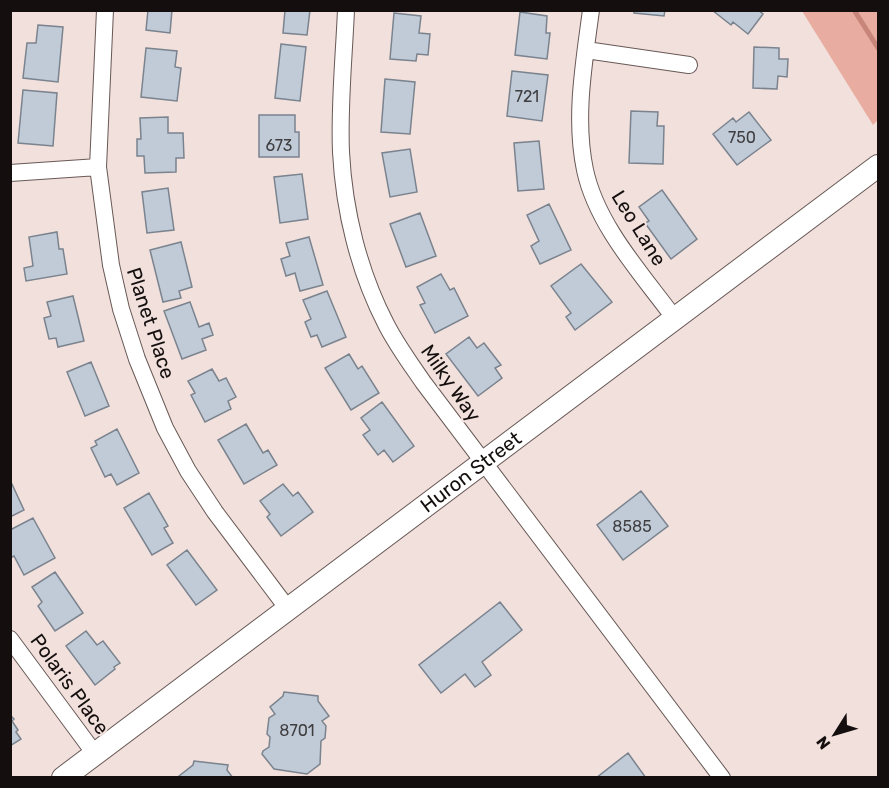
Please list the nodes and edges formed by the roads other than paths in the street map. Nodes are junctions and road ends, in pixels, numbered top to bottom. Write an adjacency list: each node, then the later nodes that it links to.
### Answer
1 (105, 10): 7 (street, Planet Place)
2 (346, 10): 10 (street, Milky Way)
3 (591, 10): 4 (street, Leo Lane)
4 (586, 50): 5 (street); 9 (street, Leo Lane)
5 (689, 65)
6 (879, 166): 9 (main road, Huron Street)
7 (98, 167): 8 (street); 11 (street, Planet Place)
8 (10, 173)
9 (675, 319): 10 (main road, Huron Street)
10 (483, 463): 11 (main road, Huron Street); 15 (street, Milky Way)
11 (288, 609): 13 (main road, Huron Street)
12 (10, 639): 13 (street, Polaris Place)
13 (95, 754): 14 (main road, Huron Street)
14 (63, 777)
15 (722, 777)

